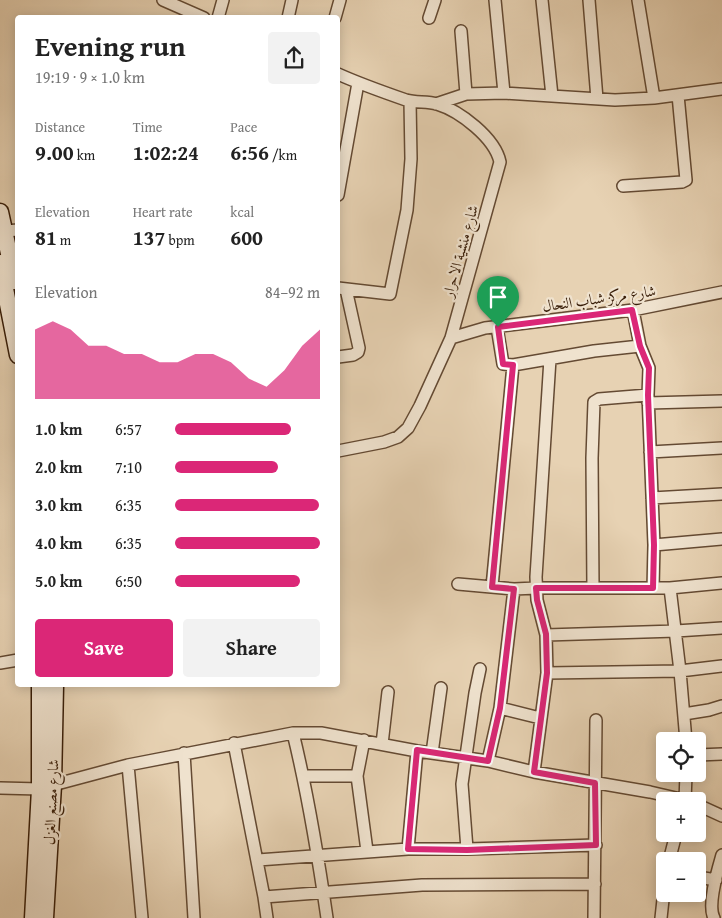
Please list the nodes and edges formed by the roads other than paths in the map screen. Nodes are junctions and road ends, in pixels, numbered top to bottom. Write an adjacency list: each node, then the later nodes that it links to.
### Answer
1 (223, 0): 11 (street)
2 (292, 0): 12 (street)
3 (340, 0): 13 (street)
4 (435, 0): 14 (street)
5 (495, 0): 19 (street)
6 (542, 0): 22 (street)
7 (589, 0): 24 (street)
8 (638, 0): 23 (street)
9 (175, 6): 10 (street)
10 (197, 15)
11 (219, 15)
12 (289, 15)
13 (336, 15)
14 (429, 18)
15 (461, 31): 20 (street)
16 (340, 75): 17 (street)
17 (358, 83): 25 (street); 27 (street)
18 (722, 89): 21 (street)
19 (504, 93): 20 (street); 22 (street)
20 (466, 94): 26 (street)
21 (678, 95): 23 (street); 28 (street)
22 (552, 96): 24 (street)
23 (654, 98): 24 (street)
24 (598, 100)
25 (410, 101): 26 (street); 33 (street)
26 (436, 104): 37 (street, شارع منشية الاحرار)
27 (340, 184)
28 (623, 186)
29 (0, 212): 30 (street)
30 (11, 230): 32 (street)
31 (0, 263): 38 (street)
32 (15, 266)
33 (342, 288): 40 (street)
34 (722, 292): 35 (street, شارع مركز شباب النحال)
35 (632, 310): 36 (street, شارع مركز شباب النحال); 39 (street)
36 (498, 327): 37 (street, شارع مركز شباب النحال); 42 (street)
37 (451, 338): 46 (street, شارع منشية الاحرار)
38 (15, 339)
39 (640, 346): 41 (street); 43 (street)
40 (340, 357)
41 (550, 359): 42 (street); 55 (street)
42 (513, 365): 54 (street)
43 (648, 399): 44 (street); 47 (street); 56 (street)
44 (722, 400)
45 (722, 448): 47 (street)
46 (340, 451)
47 (650, 452): 49 (street)
48 (722, 494): 49 (street)
49 (652, 498): 51 (street)
50 (722, 539): 51 (street)
51 (654, 545): 57 (street)
52 (722, 583): 58 (street)
53 (458, 584): 54 (street)
54 (492, 587): 59 (street)
55 (536, 588): 56 (street); 59 (street); 62 (street)
56 (593, 588): 57 (street)
57 (653, 588): 58 (street)
58 (670, 588): 61 (street)
59 (514, 589): 74 (street)
60 (722, 628): 61 (street)
61 (676, 631): 62 (street); 67 (street)
62 (546, 634): 68 (street)
63 (15, 660): 64 (street)
64 (0, 663)
65 (722, 666): 67 (street)
66 (480, 669): 88 (street)
67 (680, 671): 68 (street); 75 (street)
68 (547, 673): 76 (street)
69 (40, 687): 95 (street, شارع مصنع الغزل)
70 (55, 687): 95 (street, شارع مصنع الغزل)
71 (441, 688): 85 (street)
72 (388, 692): 82 (street)
73 (722, 706): 75 (street)
74 (500, 708): 76 (street); 89 (street)
75 (684, 714): 78 (street)
76 (540, 718): 91 (street)
77 (596, 720): 94 (street)
78 (685, 732)
79 (293, 733): 80 (street); 81 (street); 92 (street)
80 (364, 740): 82 (street); 93 (street)
81 (234, 743): 84 (street); 106 (street)
82 (382, 744): 83 (street)
83 (417, 750): 85 (street); 101 (street)
84 (184, 753): 90 (street); 116 (street)
85 (432, 753): 88 (street)
86 (722, 754): 87 (street)
87 (706, 755)
88 (465, 757): 89 (street); 102 (street)
89 (488, 761): 91 (street)
90 (128, 765): 95 (street); 115 (street)
91 (534, 772): 94 (street)
92 (304, 776): 93 (street); 105 (street)
93 (357, 776): 103 (street)
94 (595, 783): 97 (street); 100 (street)
95 (46, 787): 96 (street); 113 (street, شارع مصنع الغزل); 114 (street, شارع مصنع الغزل)
96 (0, 788)
97 (656, 794)
98 (706, 809): 99 (street)
99 (722, 816)
100 (596, 845): 102 (street); 109 (street)
101 (408, 849): 102 (street); 103 (street)
102 (467, 850)
103 (368, 852): 105 (street)
104 (722, 854): 108 (street)
105 (319, 856): 106 (street); 110 (street)
106 (258, 860): 111 (street)
107 (706, 878): 108 (street)
108 (716, 880): 121 (street)
109 (595, 884): 110 (street); 119 (street)
110 (323, 892): 111 (street); 118 (street)
111 (264, 897): 117 (street)
112 (663, 902): 120 (street)
113 (33, 918)
114 (45, 918)
115 (142, 918)
116 (194, 918)
117 (267, 918)
118 (327, 918)
119 (594, 918)
120 (661, 918)
121 (714, 918)

